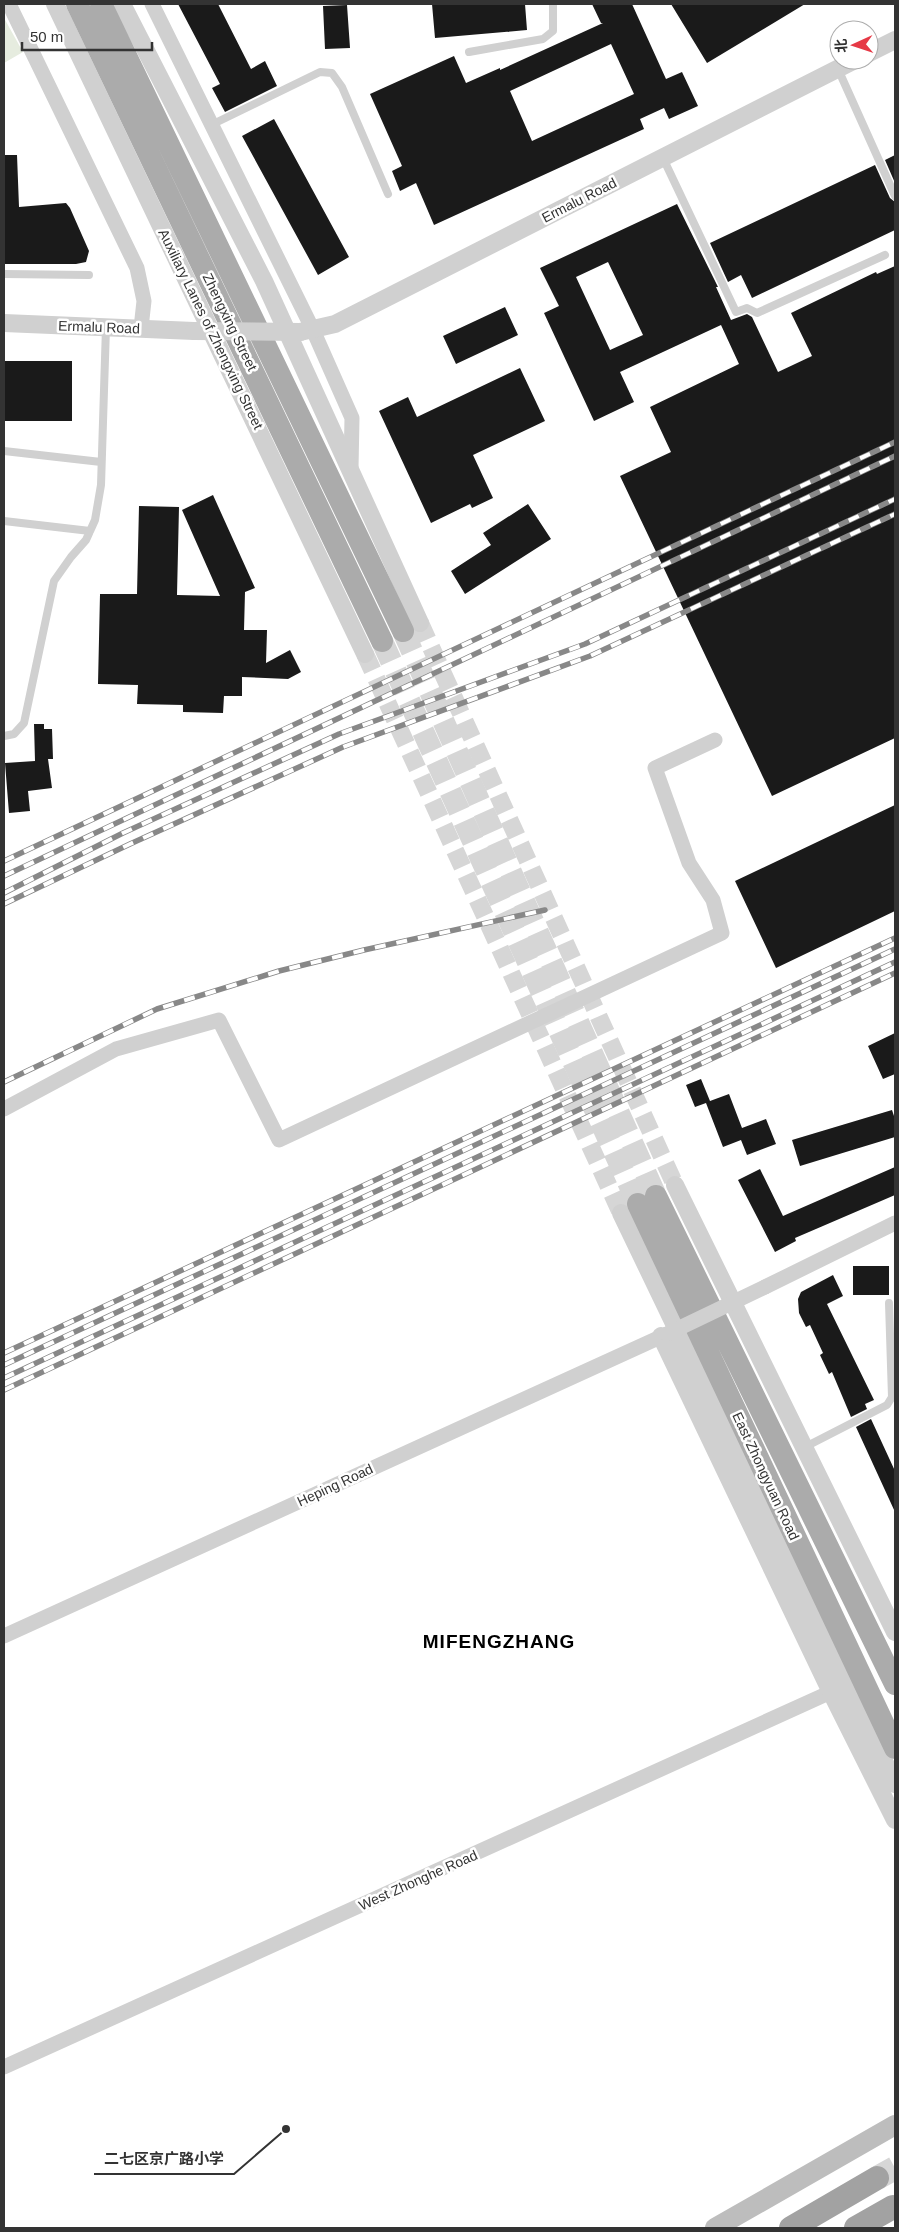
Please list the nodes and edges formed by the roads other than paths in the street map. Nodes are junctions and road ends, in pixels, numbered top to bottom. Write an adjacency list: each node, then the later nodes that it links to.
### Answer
1 (10, 4): 22 (street)
2 (55, 4): 30 (street, Auxiliary Lanes of Zhengxing Street)
3 (77, 4): 30 (main road, Zhengxing Street)
4 (101, 4): 29 (main road, Zhengxing Street)
5 (122, 4): 26 (street)
6 (152, 4): 13 (street)
7 (553, 4): 10 (lane)
8 (895, 40): 9 (street)
9 (879, 48)
10 (469, 52)
11 (836, 70): 14 (street, Ermalu Road)
12 (838, 70): 16 (lane)
13 (211, 125): 15 (lane); 23 (street)
14 (663, 158): 17 (lane); 23 (street, Ermalu Road)
15 (388, 194)
16 (895, 196)
17 (885, 255)
18 (4, 274): 19 (lane)
19 (89, 275)
20 (4, 323): 21 (street, Ermalu Road)
21 (106, 327): 22 (street, Ermalu Road); 25 (lane)
22 (141, 328): 23 (street, Ermalu Road, bridge)
23 (307, 331): 26 (street)
24 (4, 451): 25 (lane)
25 (101, 462): 28 (lane)
26 (351, 468): 29 (street)
27 (4, 521): 28 (lane)
28 (90, 530): 31 (lane)
29 (412, 627)
30 (373, 647)
31 (4, 736)
32 (715, 740): 33 (street)
33 (4, 1109)
34 (647, 1200): 38 (street); 41 (main road, East Zhongyuan Road); 43 (main road, East Zhongyuan Road); 44 (street)
35 (895, 1223): 37 (street, Heping Road, bridge)
36 (889, 1303): 38 (lane)
37 (664, 1335): 40 (street, Heping Road); 42 (street)
38 (803, 1448): 39 (street)
39 (895, 1632)
40 (4, 1636)
41 (895, 1684)
42 (831, 1692): 45 (street); 46 (street, West Zhonghe Road)
43 (895, 1748)
44 (895, 1784)
45 (895, 1820)
46 (4, 2066)
47 (895, 2125): 50 (main road)
48 (877, 2178): 51 (highway)
49 (893, 2207): 52 (highway)
50 (715, 2228)
51 (790, 2228)
52 (856, 2228)

